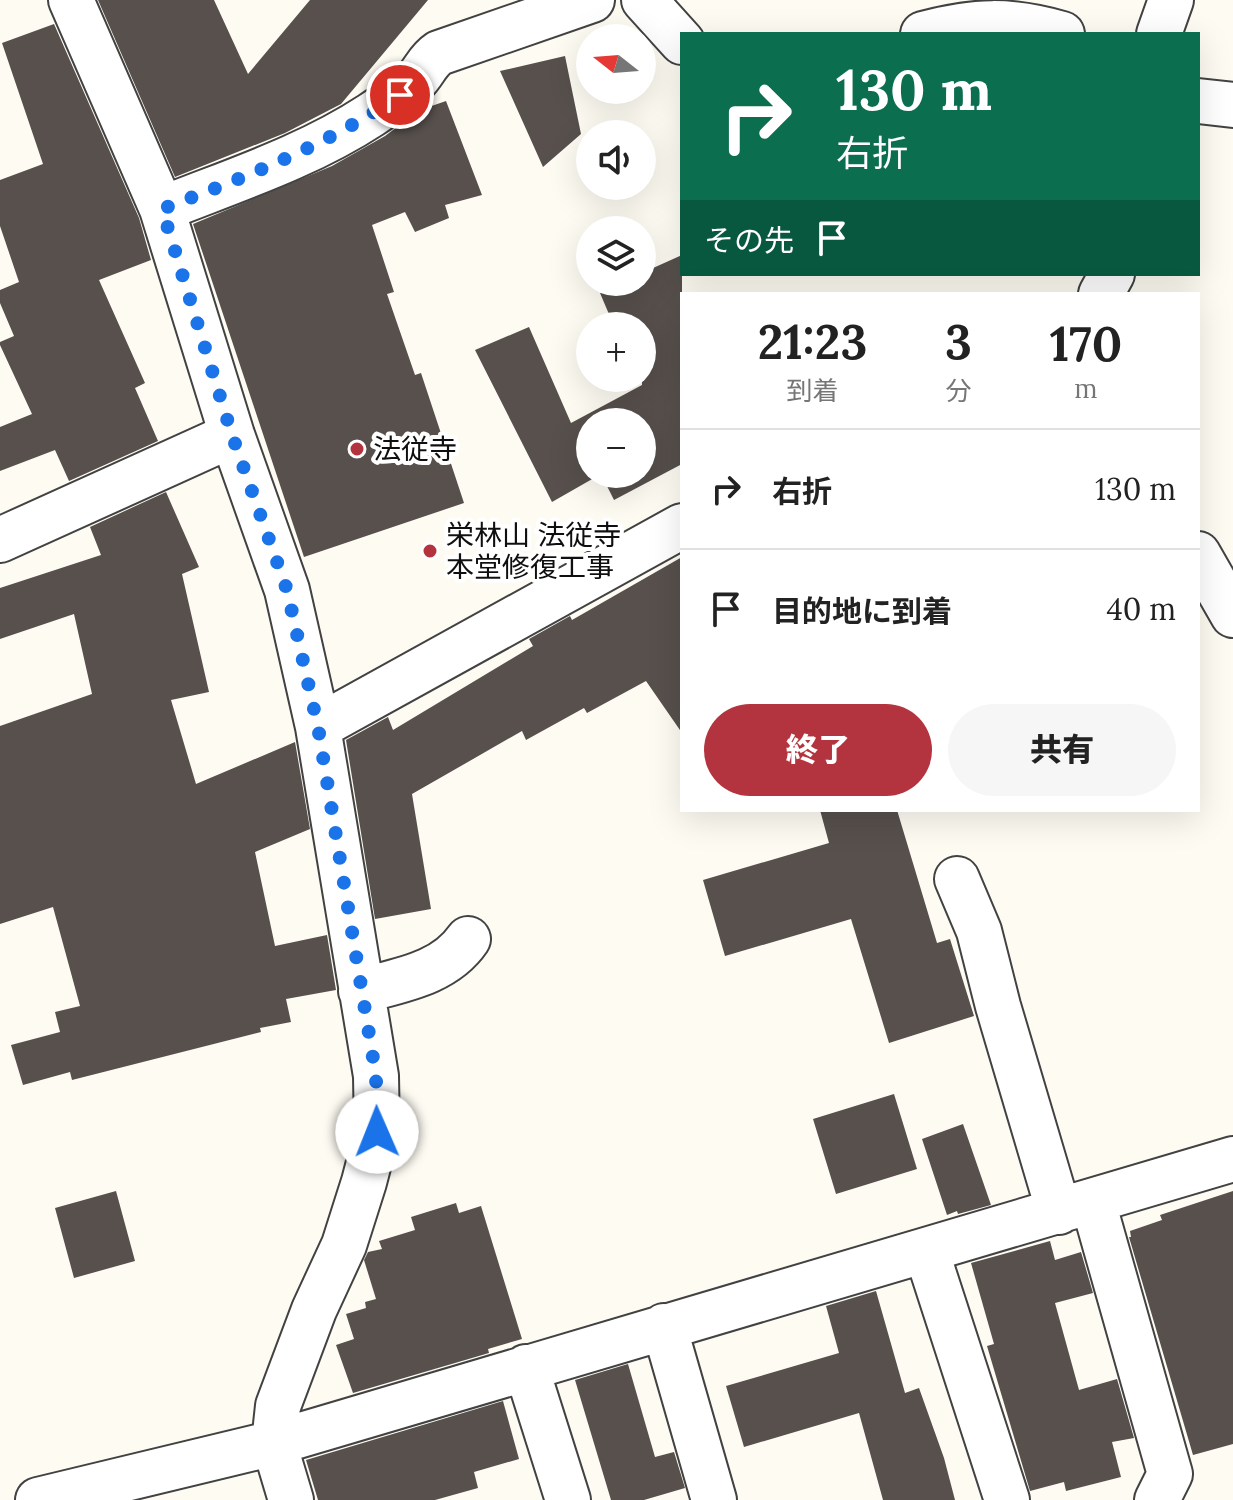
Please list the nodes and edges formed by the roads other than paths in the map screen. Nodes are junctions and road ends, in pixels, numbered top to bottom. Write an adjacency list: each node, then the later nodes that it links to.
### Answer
1 (71, 0): 11 (street)
2 (592, 0): 11 (street)
3 (644, 0): 8 (street)
4 (1171, 0): 7 (street)
5 (934, 32): 6 (street)
6 (1054, 32)
7 (1160, 32)
8 (680, 40)
9 (1200, 101): 10 (street)
10 (1233, 105)
11 (162, 209): 12 (street)
12 (232, 435): 14 (street); 17 (street)
13 (680, 527): 17 (street)
14 (0, 540)
15 (1200, 557): 16 (street)
16 (1233, 615)
17 (318, 727): 20 (street)
18 (957, 879): 22 (street)
19 (468, 939): 20 (street)
20 (361, 991): 26 (street)
21 (1233, 1159): 22 (street)
22 (1076, 1207): 23 (street); 32 (street)
23 (926, 1250): 24 (street); 31 (street)
24 (664, 1326): 25 (street); 30 (street)
25 (526, 1367): 26 (street); 29 (street)
26 (274, 1443): 27 (street); 28 (street)
27 (38, 1500)
28 (291, 1500)
29 (568, 1500)
30 (714, 1500)
31 (1007, 1500)
32 (1157, 1500)

